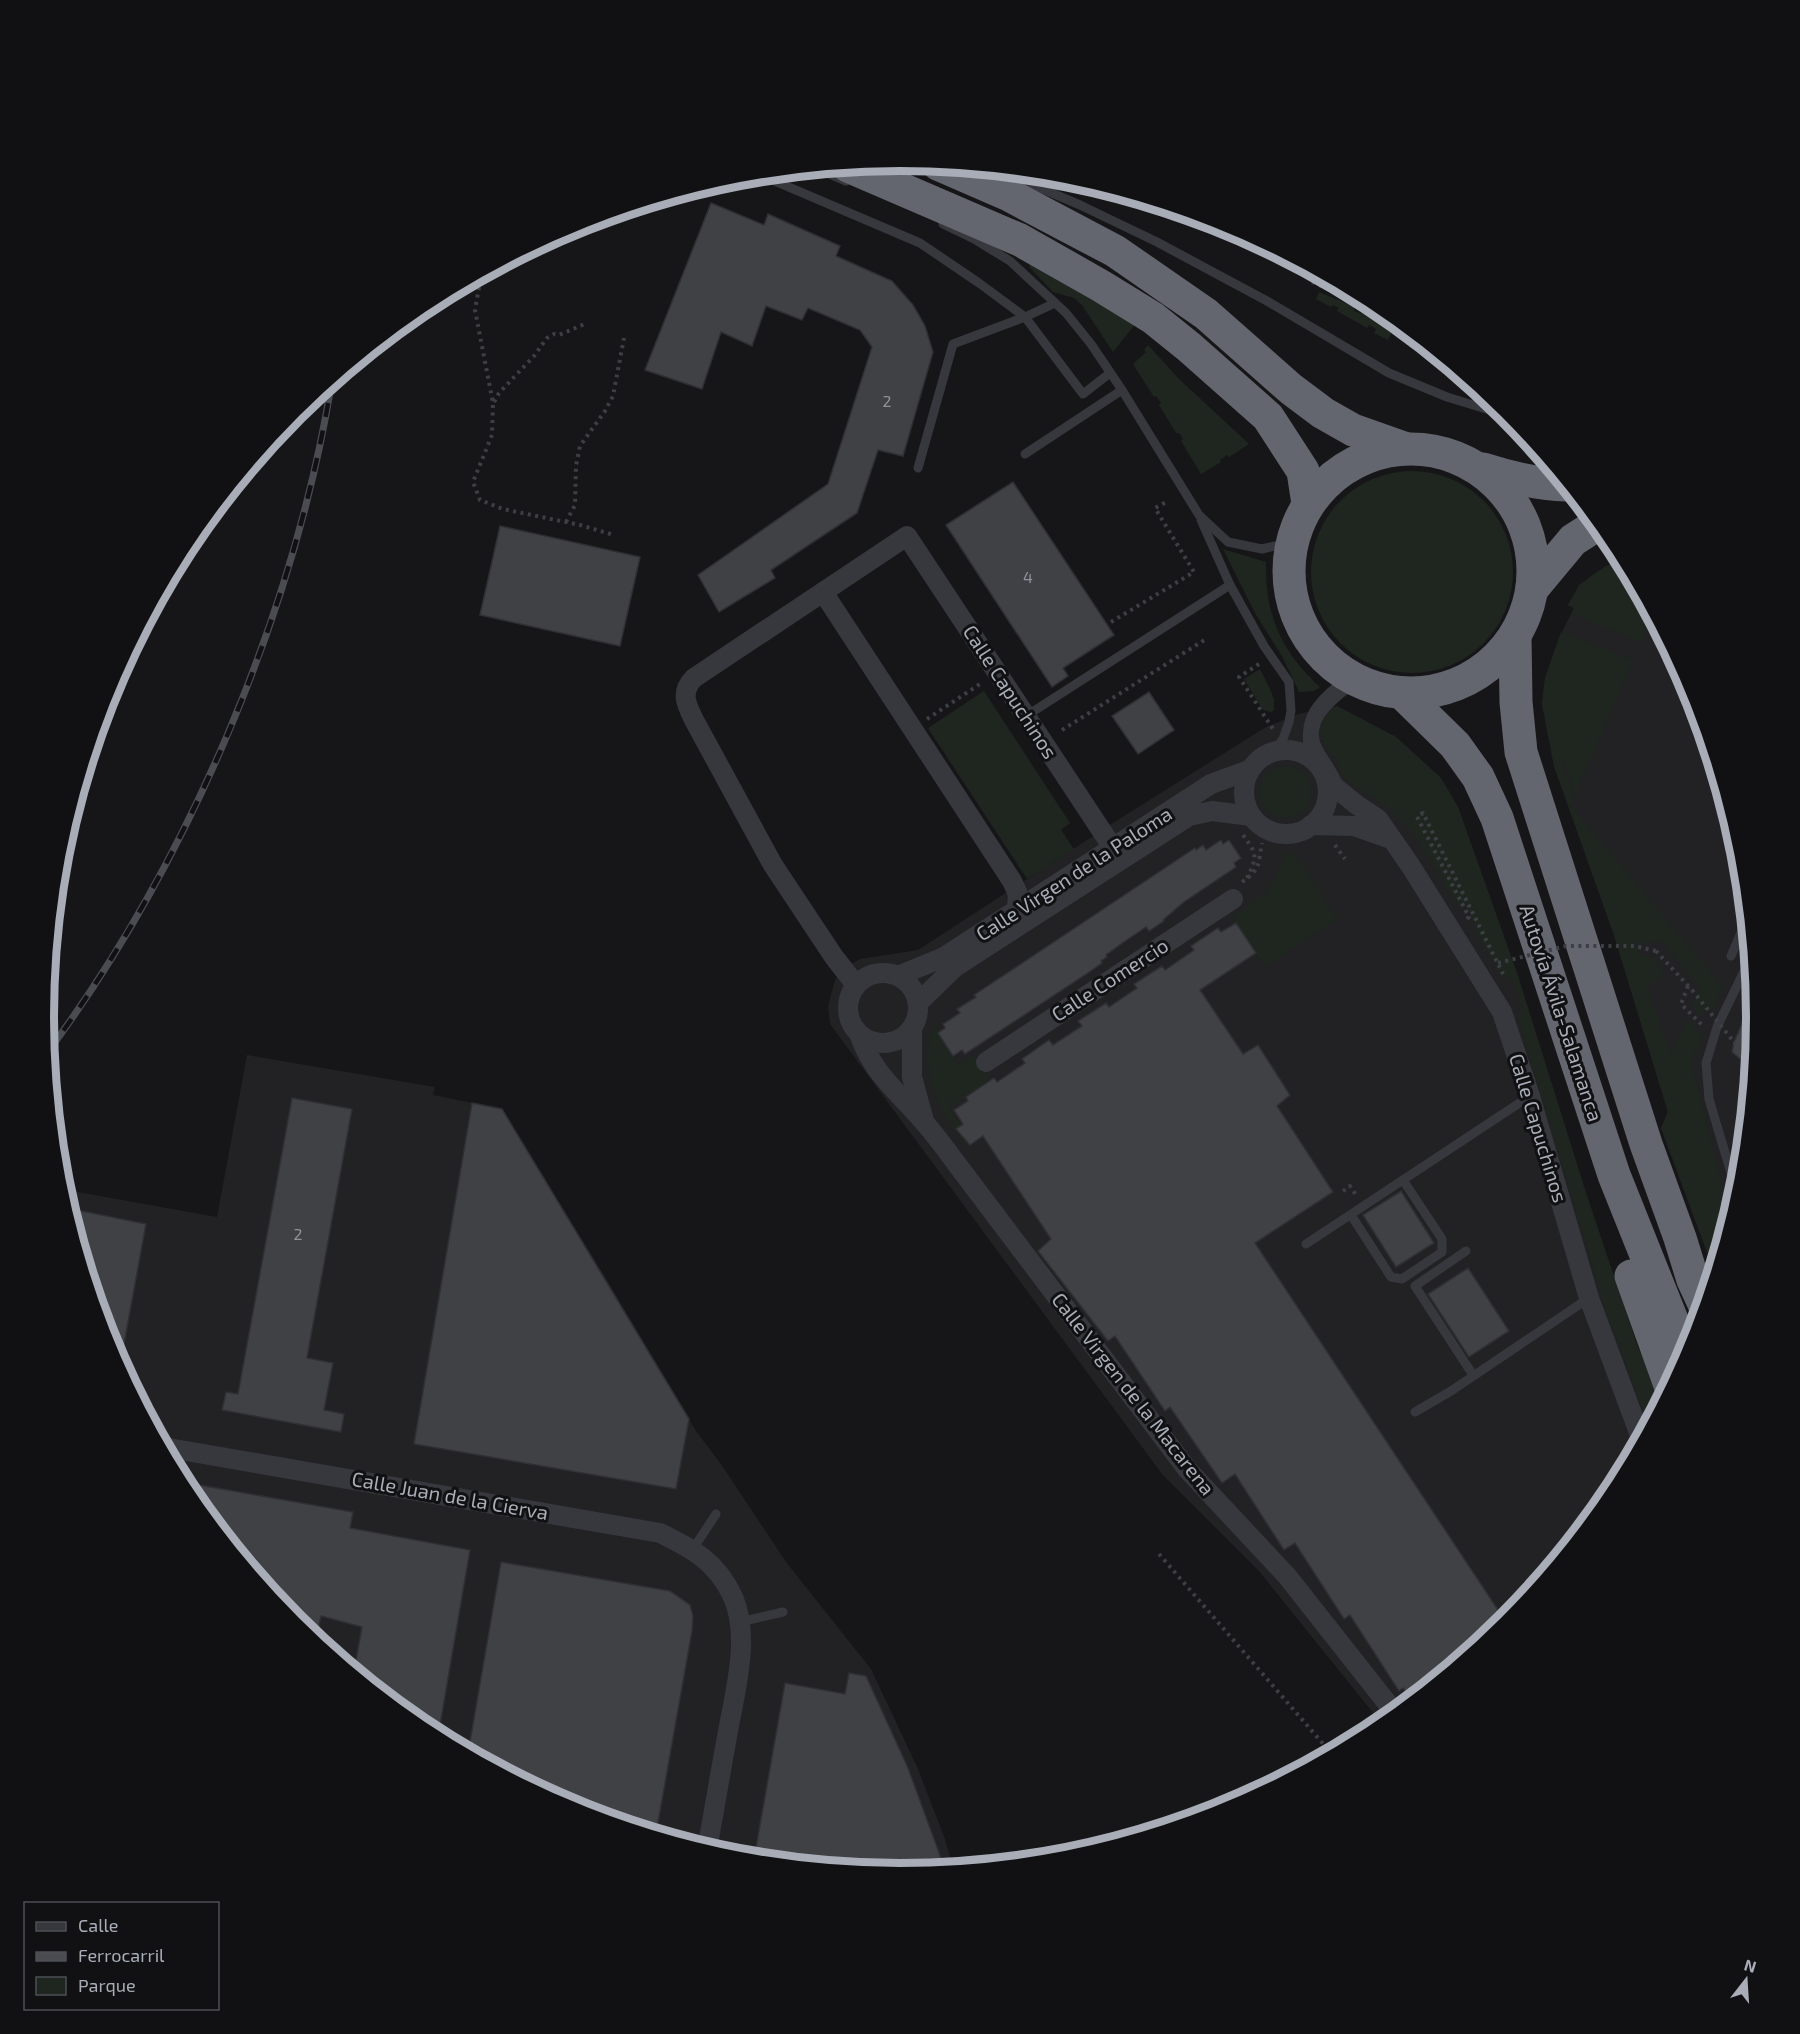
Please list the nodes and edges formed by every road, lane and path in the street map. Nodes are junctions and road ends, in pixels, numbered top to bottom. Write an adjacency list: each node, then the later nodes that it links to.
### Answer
1 (960, 173): 17 (highway)
2 (853, 176): 23 (highway)
3 (1021, 180): 16 (lane)
4 (774, 181): 10 (lane)
5 (931, 219): 9 (lane)
6 (481, 282): 15 (path)
7 (1312, 282): 8 (path)
8 (1335, 292)
9 (1055, 303): 10 (lane); 13 (lane)
10 (1025, 316): 13 (lane); 19 (lane)
11 (587, 323): 15 (path)
12 (624, 338): 25 (path)
13 (1110, 373): 14 (lane)
14 (1122, 390): 18 (lane); 24 (lane)
15 (493, 403): 25 (path)
16 (1489, 410)
17 (1406, 448): 20 (highway); 23 (highway)
18 (1025, 454)
19 (918, 468)
20 (1479, 468): 21 (highway); 30 (highway)
21 (1557, 484)
22 (1168, 501): 32 (path)
23 (1308, 504): 28 (highway)
24 (1199, 515): 28 (lane); 29 (lane)
25 (566, 522): 27 (path)
26 (1590, 529): 30 (highway)
27 (614, 535)
28 (1292, 542): 36 (highway)
29 (1230, 585): 39 (lane); 43 (lane)
30 (1533, 588): 33 (highway)
31 (823, 592): 39 (street, Calle Capuchinos); 56 (street); 62 (street)
32 (1111, 622)
33 (1515, 637): 38 (highway); 79 (highway, Autovía Ávila-Salamanca)
34 (1206, 639): 42 (path)
35 (1263, 662): 41 (path)
36 (1354, 678): 38 (highway); 44 (lane); 47 (lane)
37 (984, 682): 40 (path)
38 (1402, 693): 71 (highway, Autovía Ávila-Salamanca)
39 (1026, 716): 53 (street, Calle Capuchinos)
40 (920, 724)
41 (1273, 729)
42 (1062, 730)
43 (1274, 751): 44 (street); 45 (street)
44 (1310, 758): 46 (street)
45 (1249, 770): 48 (street); 53 (street, Calle Virgen de la Paloma)
46 (1326, 780): 47 (street, Calle Capuchinos); 49 (street)
47 (1342, 793): 50 (street, Calle Capuchinos)
48 (1246, 824): 49 (street); 51 (path); 64 (street, Calle Virgen de la Paloma)
49 (1311, 825): 50 (street)
50 (1391, 839): 72 (street, Calle Capuchinos)
51 (1262, 843)
52 (1334, 843): 54 (path)
53 (1113, 848): 56 (street, Calle Virgen de la Paloma)
54 (1345, 859)
55 (1233, 899): 70 (street, Calle Comercio)
56 (1017, 909): 61 (street, Calle Virgen de la Paloma)
57 (1469, 917): 63 (path, bridge)
58 (1741, 932): 59 (lane)
59 (1731, 956)
60 (1744, 970): 74 (lane)
61 (898, 976): 62 (street); 64 (street)
62 (856, 985): 67 (street)
63 (1688, 986): 66 (path); 69 (path, bridge)
64 (918, 1003): 65 (street)
65 (912, 1030): 67 (street); 73 (street, Calle Virgen de la Macarena)
66 (1707, 1030)
67 (860, 1036): 73 (street, Calle Virgen de la Macarena)
68 (1745, 1045): 69 (path)
69 (1743, 1050)
70 (986, 1062)
71 (1580, 1069): 85 (highway, Autovía Ávila-Salamanca); 87 (highway)
72 (1530, 1096): 75 (lane); 84 (street, Calle Capuchinos)
73 (925, 1123): 96 (street, Calle Virgen de la Macarena)
74 (1731, 1174)
75 (1403, 1180): 78 (lane); 78 (lane)
76 (1343, 1191): 77 (path)
77 (1362, 1191)
78 (1351, 1215): 80 (lane)
79 (1680, 1238): 82 (highway); 83 (highway, Autovía Ávila-Salamanca)
80 (1306, 1244)
81 (1466, 1251): 86 (lane)
82 (1706, 1274)
83 (1699, 1294)
84 (1589, 1298): 86 (lane); 89 (street, Calle Capuchinos)
85 (1681, 1342)
86 (1473, 1375): 88 (lane)
87 (1666, 1375)
88 (1415, 1412)
89 (1638, 1430)
90 (172, 1448): 92 (street, Calle Juan de la Cierva)
91 (716, 1514): 92 (lane)
92 (693, 1549): 95 (street, Calle Juan de la Cierva)
93 (1159, 1554): 97 (path)
94 (783, 1612): 95 (lane)
95 (740, 1622): 98 (street, Calle Juan de la Cierva)
96 (1390, 1706)
97 (1327, 1747)
98 (709, 1841)

